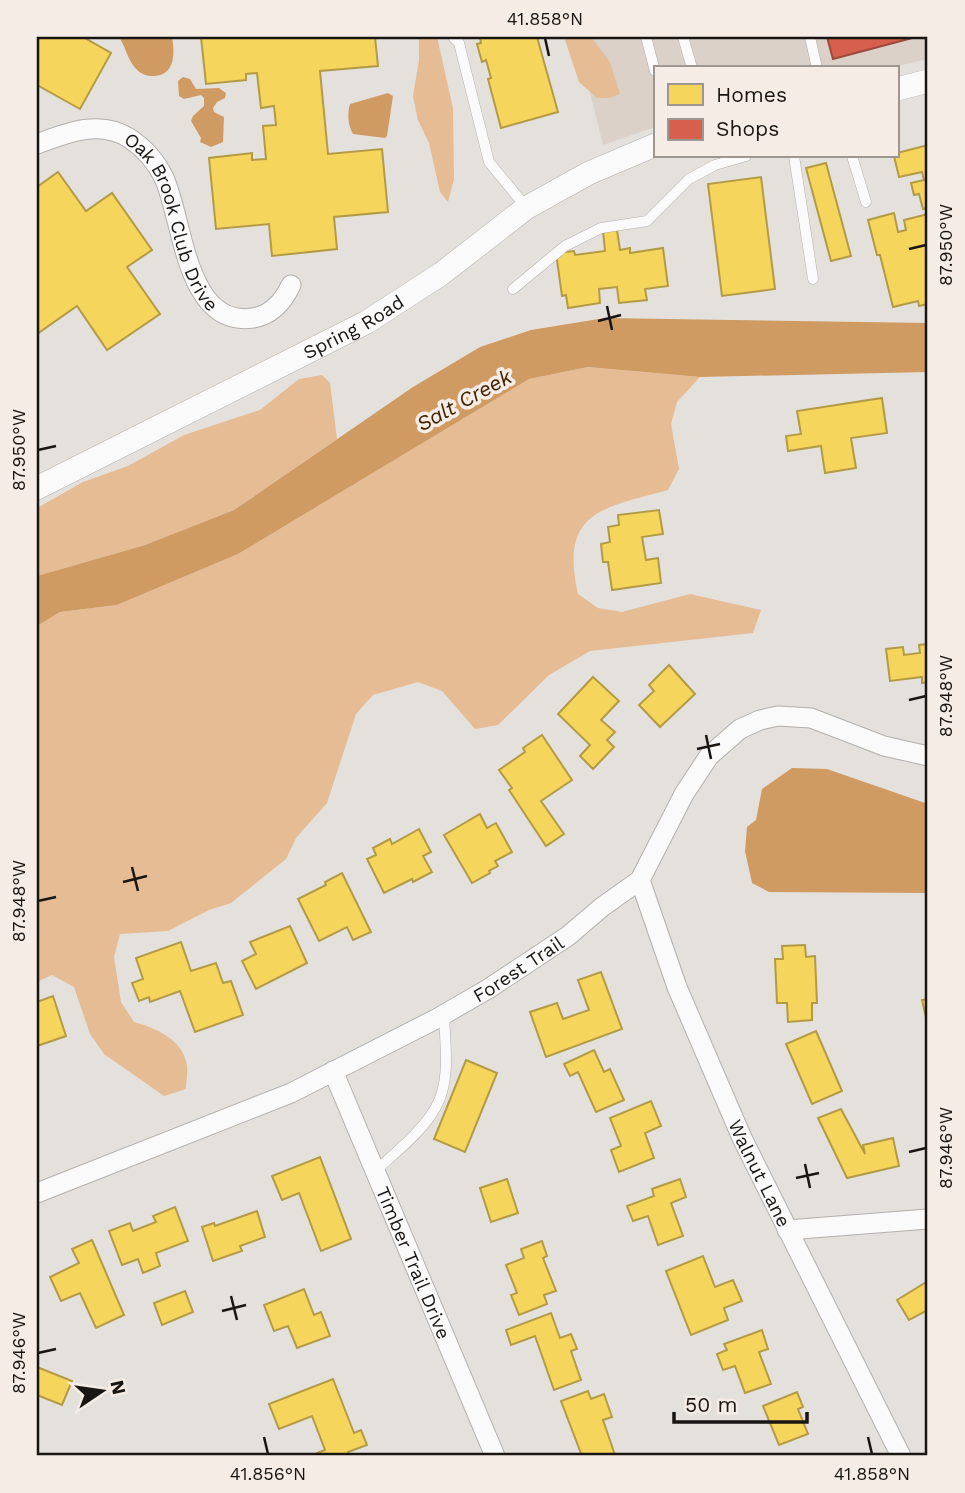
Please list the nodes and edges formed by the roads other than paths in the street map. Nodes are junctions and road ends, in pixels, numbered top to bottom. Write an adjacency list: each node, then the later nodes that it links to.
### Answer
1 (453, 37): 16 (lane)
2 (646, 37): 7 (lane)
3 (683, 37): 5 (lane)
4 (810, 37): 6 (lane)
5 (691, 66)
6 (817, 66)
7 (654, 67)
8 (928, 81): 9 (street)
9 (898, 89)
10 (37, 144): 18 (street, Oak Brook Club Drive)
11 (654, 145): 16 (street, Spring Road)
12 (739, 158): 19 (lane)
13 (794, 158): 17 (lane)
14 (853, 158): 15 (lane)
15 (866, 202)
16 (526, 208): 20 (street, Spring Road)
17 (813, 279)
18 (291, 285)
19 (513, 289)
20 (37, 488)
21 (928, 756): 22 (street, Forest Trail)
22 (640, 880): 23 (street, Forest Trail); 28 (street, Walnut Lane)
23 (444, 1014): 24 (street, Forest Trail); 25 (lane)
24 (333, 1072): 25 (street, Timber Trail Drive); 26 (street, Forest Trail)
25 (375, 1171): 29 (street, Timber Trail Drive)
26 (37, 1193)
27 (928, 1219): 28 (street)
28 (788, 1230): 30 (street, Walnut Lane)
29 (495, 1456)
30 (901, 1456)

